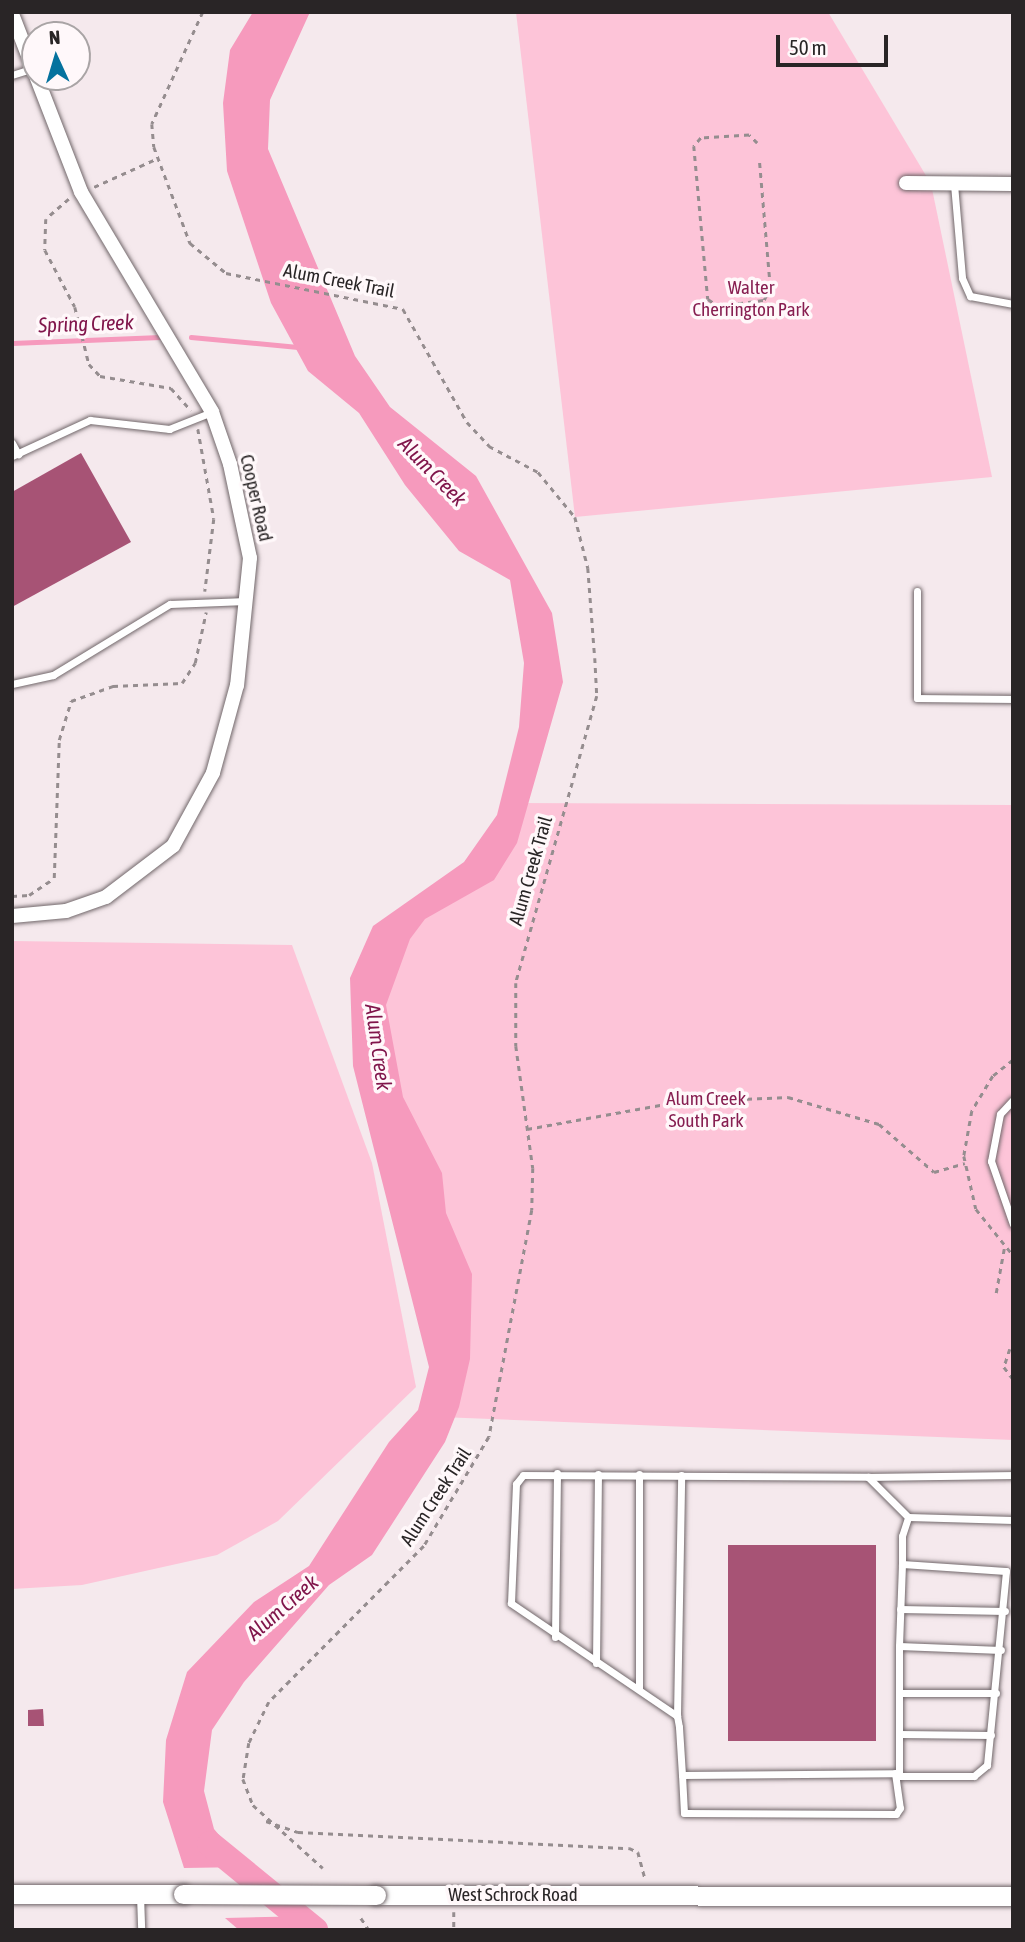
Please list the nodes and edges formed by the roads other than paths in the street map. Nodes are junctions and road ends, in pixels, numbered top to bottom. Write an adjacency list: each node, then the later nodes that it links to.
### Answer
1 (12, 14): 2 (street, Cooper Road)
2 (21, 40)
3 (40, 91): 8 (street, Cooper Road)
4 (906, 183): 5 (street)
5 (954, 184): 6 (street); 7 (lane)
6 (1013, 184)
7 (1013, 304)
8 (212, 412): 10 (lane); 12 (street, Cooper Road)
9 (12, 443): 10 (lane)
10 (15, 455)
11 (917, 591): 14 (lane)
12 (247, 601): 13 (lane); 15 (street, Cooper Road)
13 (12, 684)
14 (1013, 699)
15 (12, 916)
16 (1013, 1100): 17 (lane)
17 (1013, 1224)
18 (557, 1473): 19 (lane); 29 (lane); 29 (lane)
19 (598, 1474): 20 (lane); 32 (lane)
20 (639, 1474): 21 (lane); 33 (lane)
21 (681, 1475): 23 (lane); 36 (lane)
22 (1013, 1475): 23 (lane)
23 (869, 1477): 24 (lane)
24 (908, 1517): 25 (lane); 26 (lane)
25 (1013, 1520)
26 (902, 1564): 27 (lane); 28 (lane)
27 (900, 1609): 28 (lane); 30 (lane)
28 (1005, 1611): 31 (lane)
29 (555, 1637): 32 (lane)
30 (899, 1646): 31 (lane); 34 (lane)
31 (1001, 1650): 35 (lane)
32 (596, 1663): 33 (lane)
33 (639, 1689): 36 (lane)
34 (899, 1693): 35 (lane); 37 (lane)
35 (996, 1693): 38 (lane)
36 (677, 1716): 39 (lane)
37 (899, 1734): 38 (lane); 40 (lane)
38 (991, 1735): 40 (lane)
39 (682, 1775): 40 (lane); 40 (lane)
40 (899, 1776)
41 (12, 1894): 42 (main road, West Schrock Road)
42 (140, 1894): 43 (main road, West Schrock Road, bridge); 44 (lane)
43 (1013, 1896)
44 (141, 1930)

